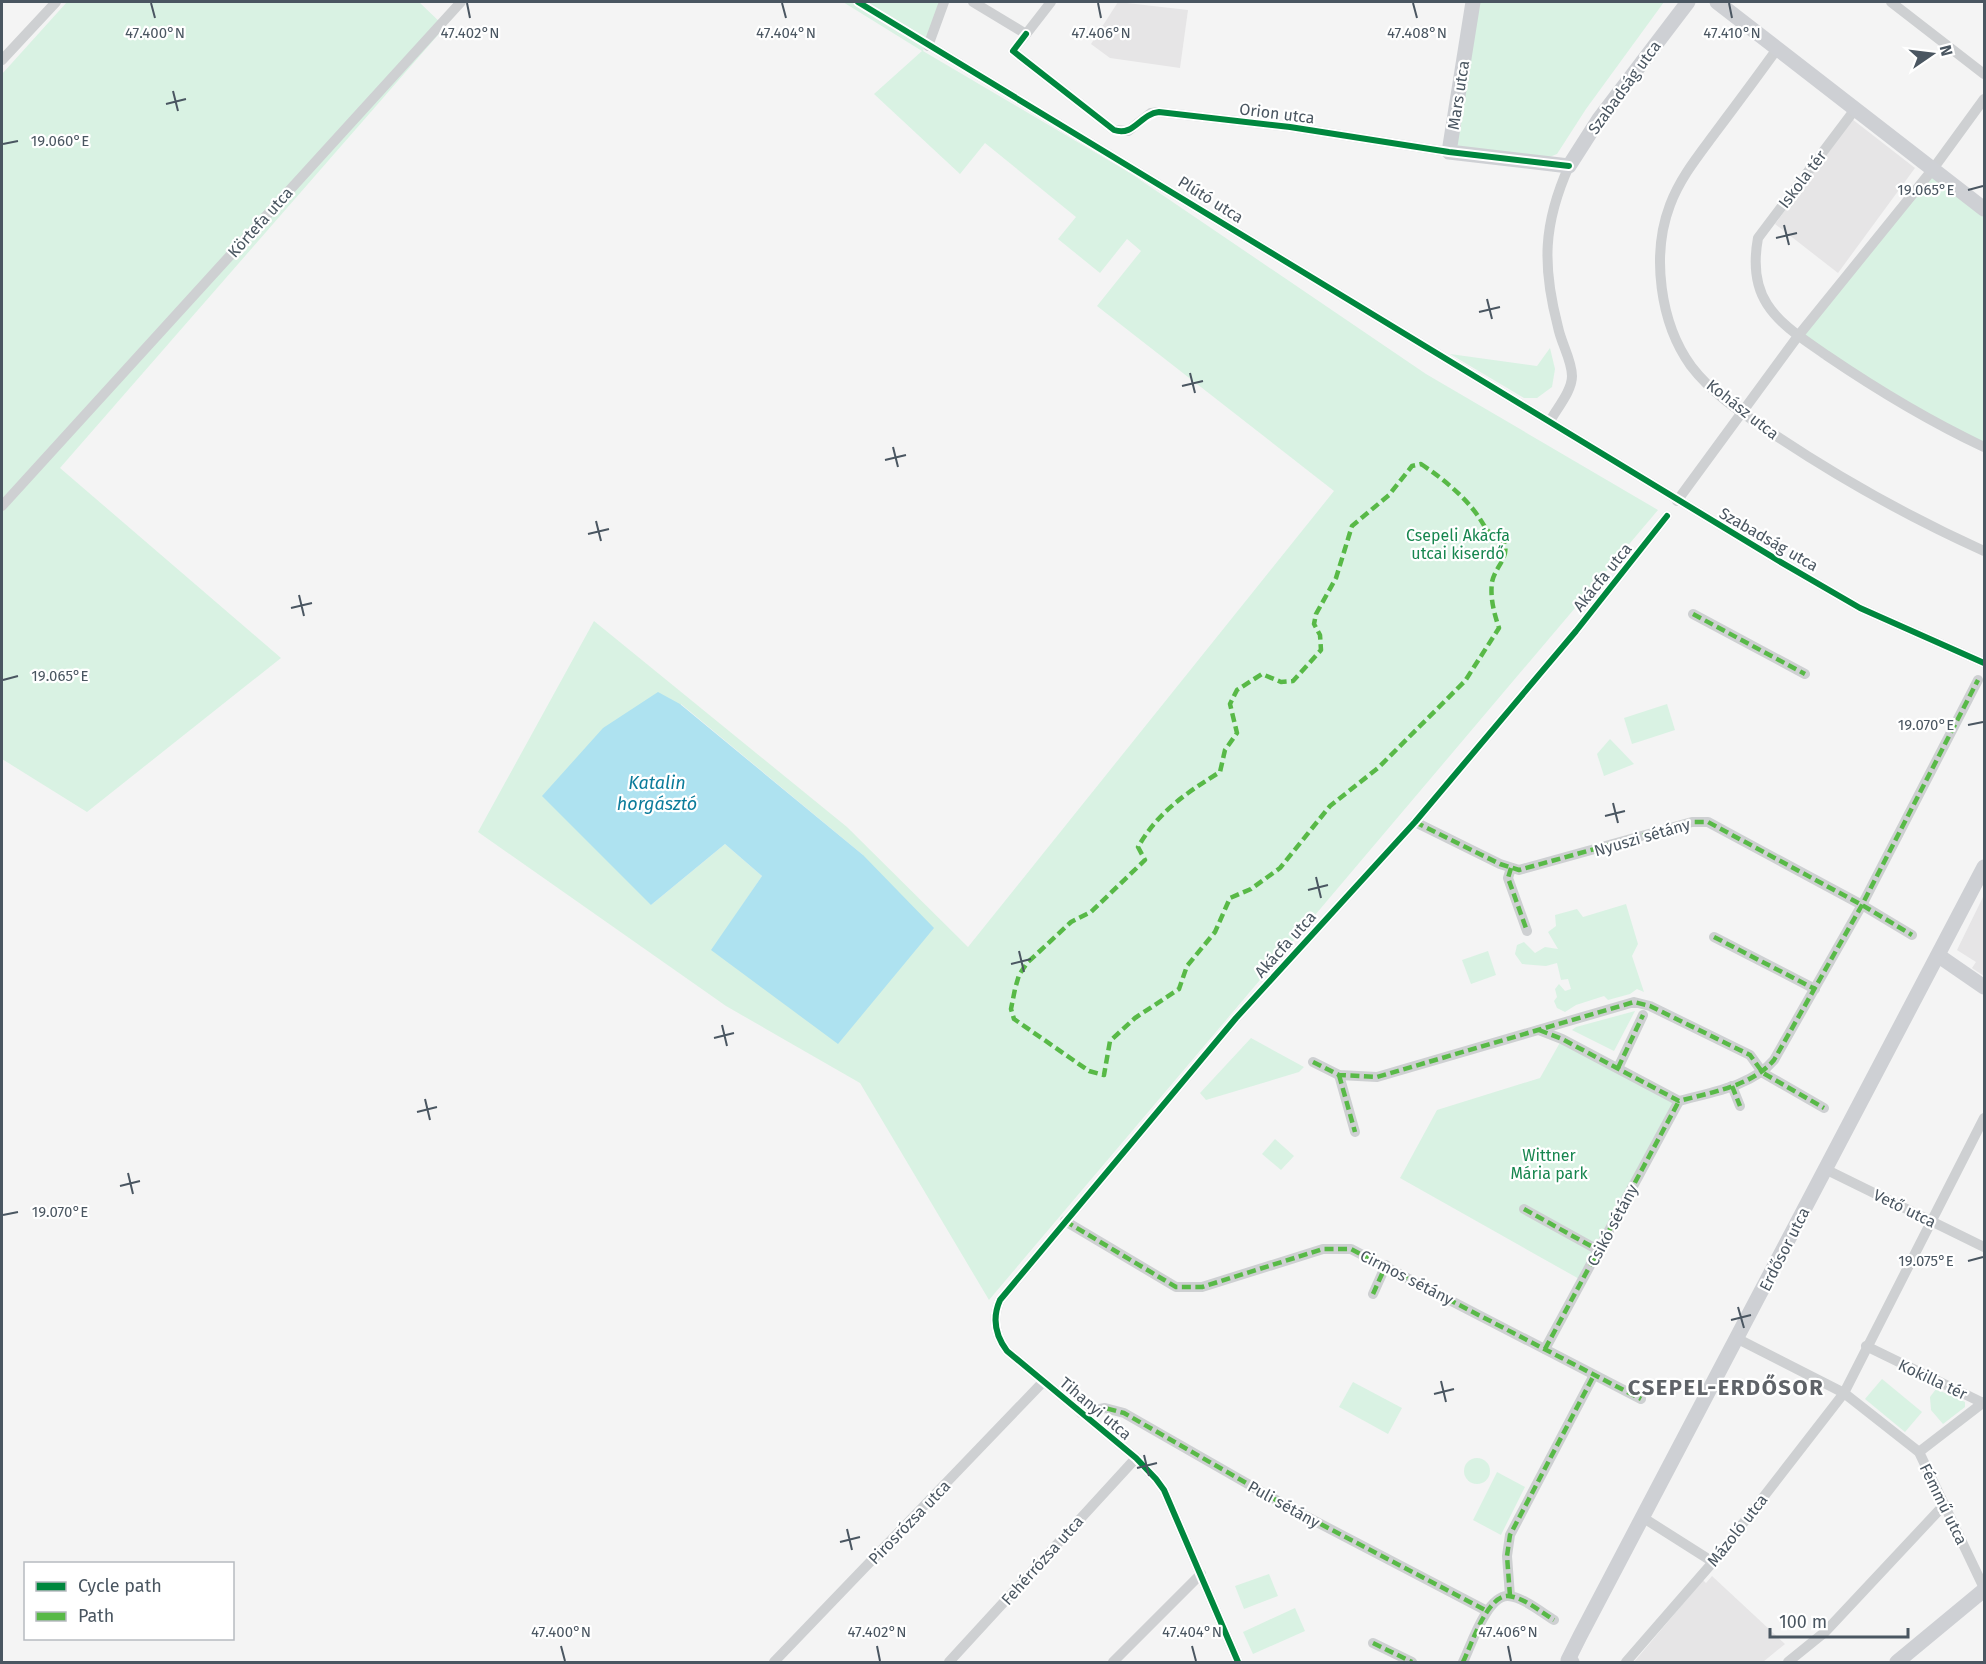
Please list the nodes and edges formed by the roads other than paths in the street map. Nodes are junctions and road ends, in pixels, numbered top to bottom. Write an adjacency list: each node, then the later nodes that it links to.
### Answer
1 (56, 2): 14 (street)
2 (461, 2): 27 (street, Körtefa utca)
3 (858, 2): 12 (street, Plútó utca)
4 (944, 2): 12 (street)
5 (973, 2): 11 (street)
6 (1051, 2): 11 (street)
7 (1473, 2): 18 (street, Mars utca)
8 (1688, 2): 19 (street, Szabadság utca)
9 (1717, 2): 13 (street)
10 (1891, 2): 15 (street)
11 (1026, 34): 18 (street, Orion utca)
12 (928, 46): 24 (street, Plútó utca)
13 (1777, 49): 17 (street); 23 (street, Kohász utca)
14 (2, 60)
15 (1984, 74)
16 (1984, 99): 20 (street)
17 (1856, 108): 20 (street); 22 (street, Iskola tér)
18 (1449, 152): 19 (street, Orion utca)
19 (1569, 166): 24 (street, Szabadság utca)
20 (1933, 170): 21 (street); 22 (street)
21 (1984, 208)
22 (1798, 336): 23 (street); 25 (street, Iskola tér)
23 (1741, 412): 26 (street); 29 (street, Kohász utca)
24 (1550, 421): 26 (street, Szabadság utca)
25 (1984, 447)
26 (1677, 501): 31 (street, Szabadság utca)
27 (2, 506)
28 (1667, 516): 34 (street, Akácfa utca)
29 (1984, 551)
30 (1694, 614): 32 (street)
31 (1984, 663)
32 (1805, 674)
33 (1978, 680): 37 (street)
34 (1415, 822): 36 (street, Nyuszi sétány); 59 (street, Akácfa utca)
35 (1984, 867): 41 (street, Erdősor utca)
36 (1511, 868): 37 (street, Nyuszi sétány); 38 (street)
37 (1862, 905): 39 (street, Nyuszi sétány); 43 (street)
38 (1527, 931)
39 (1912, 935)
40 (1714, 937): 43 (street)
41 (1939, 956): 42 (street); 57 (street, Erdősor utca)
42 (1984, 987)
43 (1815, 989): 48 (street)
44 (1643, 1015): 47 (street)
45 (1539, 1030): 47 (street); 48 (street); 49 (street)
46 (1313, 1062): 49 (street)
47 (1618, 1068): 51 (street)
48 (1763, 1073): 50 (street); 53 (street)
49 (1338, 1075): 55 (street)
50 (1732, 1086): 51 (street); 52 (street)
51 (1679, 1101): 62 (street, Csikó sétány)
52 (1740, 1106)
53 (1824, 1108)
54 (1984, 1118): 56 (street)
55 (1355, 1132)
56 (1981, 1133): 60 (street)
57 (1825, 1168): 60 (street, Vető utca); 66 (street, Erdősor utca)
58 (1524, 1209): 62 (street)
59 (1065, 1221): 63 (street, Cirmos sétány); 65 (street, Akácfa utca)
60 (1932, 1222): 61 (street, Vető utca); 67 (street)
61 (1984, 1247)
62 (1598, 1250): 68 (street, Csikó sétány)
63 (1386, 1265): 64 (street); 68 (street, Cirmos sétány)
64 (1373, 1294)
65 (996, 1310): 70 (street, Tihanyi utca)
66 (1738, 1339): 71 (street); 78 (street, Erdősor utca)
67 (1866, 1346): 71 (street); 73 (street, Kokilla tér)
68 (1545, 1349): 69 (street, Cirmos sétány)
69 (1594, 1375): 72 (street, Cirmos sétány); 82 (street)
70 (1043, 1382): 74 (street, Tihanyi utca); 86 (street, Pirosrózsa utca)
71 (1844, 1393): 75 (street); 79 (street, Mázoló utca)
72 (1641, 1399)
73 (1984, 1402): 75 (street, Kokilla tér)
74 (1081, 1413): 76 (street, Tihanyi utca); 83 (street, Puli sétány)
75 (1919, 1452): 77 (street, Fémmű utca)
76 (1136, 1458): 80 (street, Tihanyi utca); 87 (street, Fehérrózsa utca)
77 (1944, 1505): 81 (street, Fémmű utca); 94 (street)
78 (1642, 1517): 79 (street); 92 (street, Erdősor utca)
79 (1713, 1562): 93 (street, Mázoló utca)
80 (1201, 1574): 88 (street); 89 (street, Tihanyi utca)
81 (1984, 1589): 95 (street)
82 (1510, 1596): 83 (street); 84 (street)
83 (1487, 1611): 91 (street)
84 (1554, 1620)
85 (1373, 1643): 90 (street)
86 (774, 1662)
87 (949, 1662)
88 (1113, 1662)
89 (1238, 1662)
90 (1412, 1662)
91 (1463, 1662)
92 (1569, 1662)
93 (1626, 1662)
94 (1788, 1662)
95 (1897, 1662)

